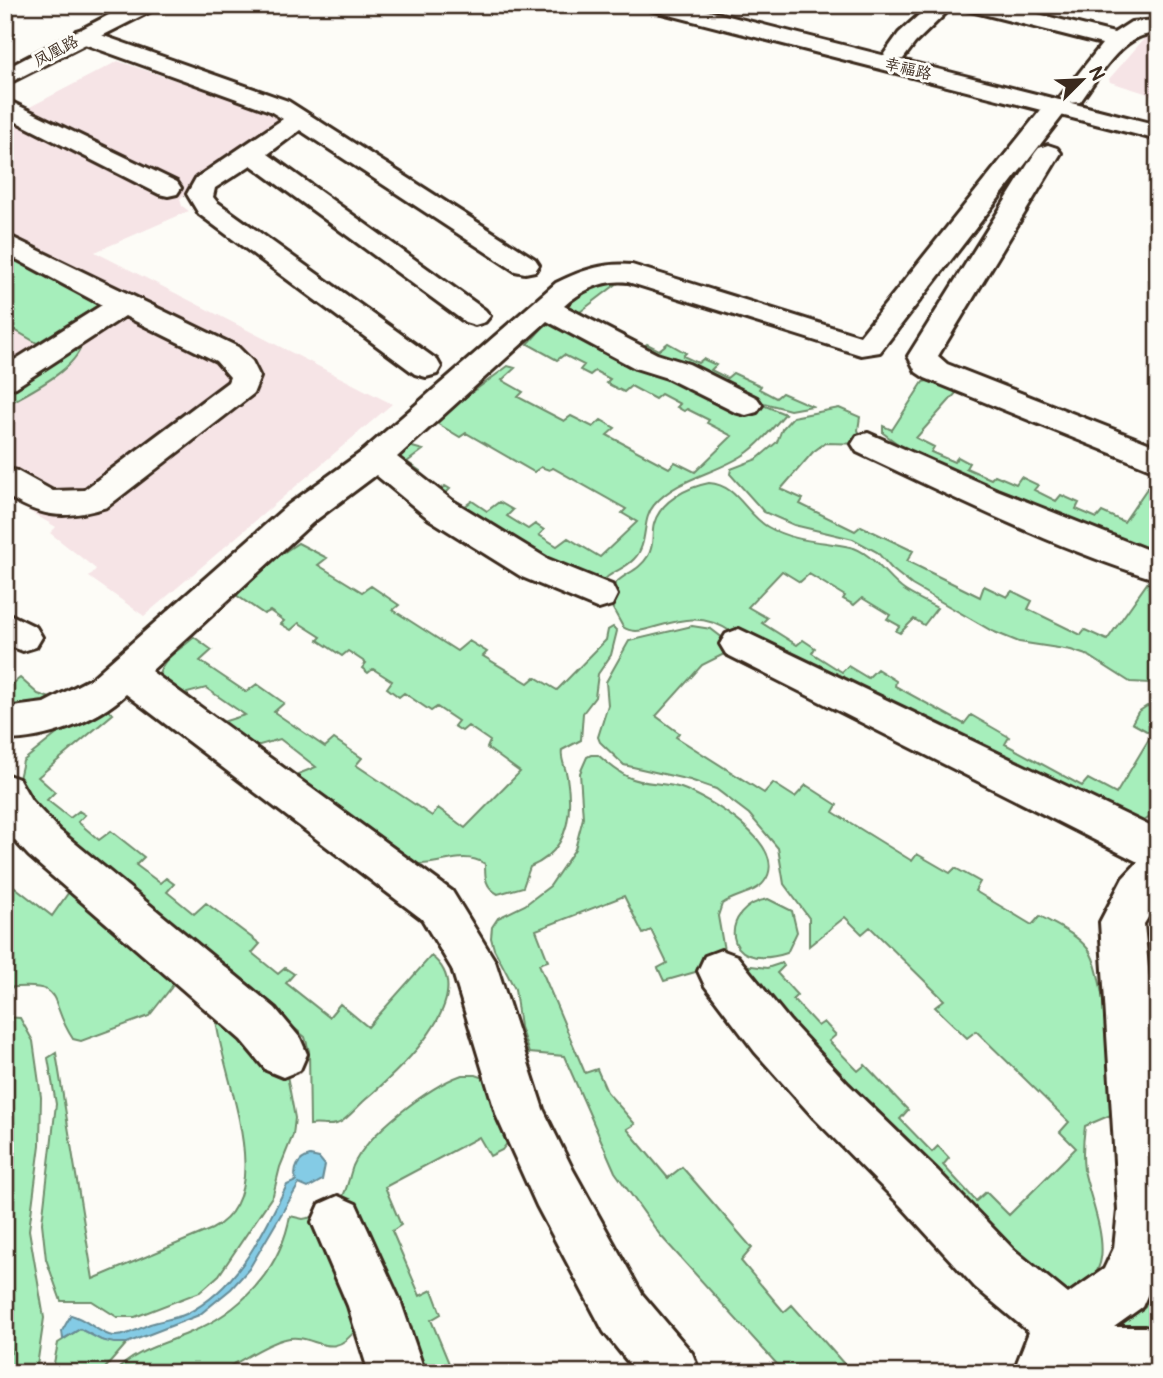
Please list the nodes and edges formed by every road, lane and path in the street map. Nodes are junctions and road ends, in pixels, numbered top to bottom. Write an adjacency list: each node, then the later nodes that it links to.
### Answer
1 (120, 5): 12 (street, 凤凰路)
2 (145, 5): 9 (street, 凤凰路)
3 (658, 5): 14 (street, 幸福路)
4 (702, 5): 11 (street, 幸福路)
5 (926, 5): 11 (street)
6 (943, 5): 11 (street)
7 (975, 5): 10 (street)
8 (1158, 27): 10 (street)
9 (84, 36): 13 (street, 凤凰路); 17 (street)
10 (1119, 41): 14 (street)
11 (888, 52): 14 (street, 幸福路)
12 (5, 63)
13 (5, 78)
14 (1068, 105): 16 (street, 幸福路); 18 (street, 幸福路); 24 (street); 31 (street)
15 (5, 106): 20 (street)
16 (1158, 117)
17 (299, 119): 19 (street); 22 (street)
18 (1158, 133)
19 (252, 154): 25 (street); 26 (street)
20 (167, 188)
21 (5, 242): 23 (street)
22 (525, 265)
23 (123, 304): 27 (street); 32 (street)
24 (545, 308): 28 (street); 30 (street)
25 (475, 316)
26 (426, 367)
27 (5, 380)
28 (746, 405)
29 (868, 444): 33 (street)
30 (375, 459): 34 (street); 36 (street)
31 (1158, 461)
32 (5, 480)
33 (1158, 567)
34 (599, 595)
35 (739, 644): 39 (street)
36 (127, 673): 37 (street); 47 (street)
37 (5, 724)
38 (5, 791): 42 (street)
39 (1158, 852)
40 (1158, 870): 44 (street)
41 (721, 971): 44 (street)
42 (284, 1054)
43 (338, 1222): 46 (street)
44 (1053, 1350): 45 (street)
45 (1158, 1359)
46 (397, 1373)
47 (672, 1373)

